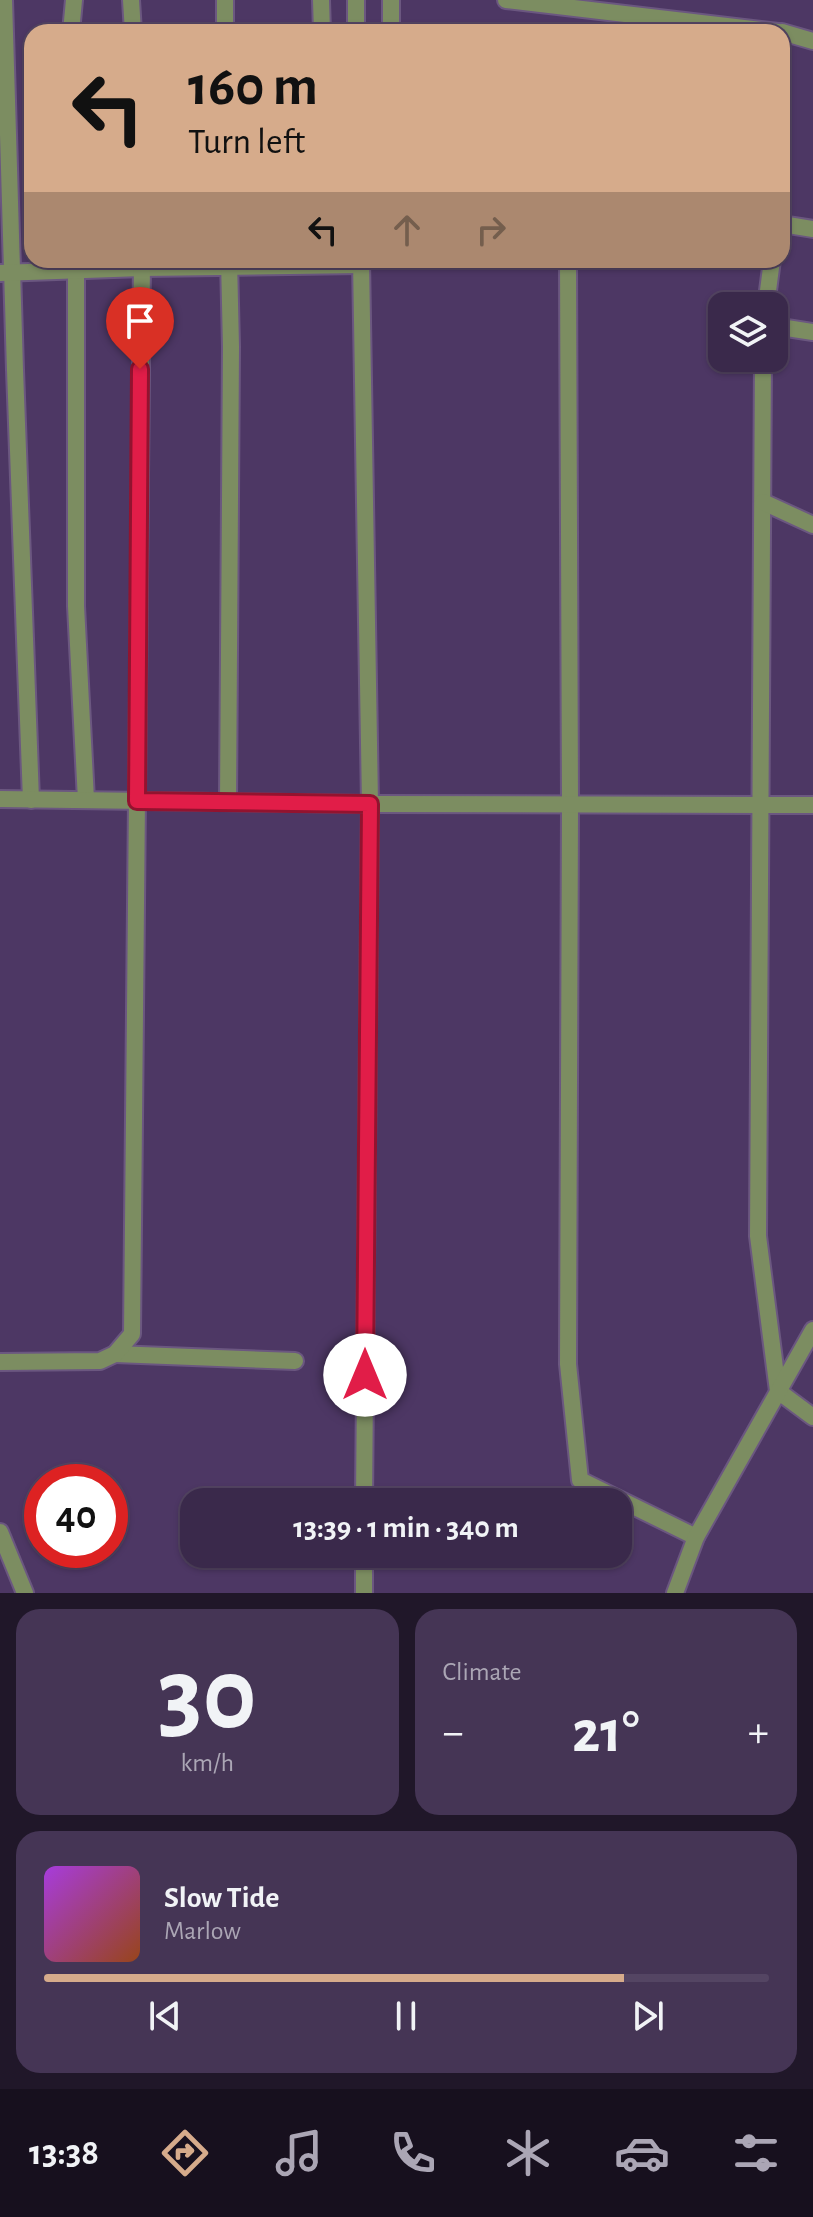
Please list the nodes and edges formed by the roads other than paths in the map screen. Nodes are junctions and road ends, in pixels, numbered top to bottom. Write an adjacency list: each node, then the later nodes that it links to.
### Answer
1 (4, 0): 27 (street)
2 (74, 0): 9 (street)
3 (131, 0): 10 (street)
4 (225, 0): 11 (street)
5 (321, 0): 12 (street)
6 (356, 0): 13 (street)
7 (391, 0): 14 (street)
8 (506, 0): 15 (street)
9 (72, 24)
10 (132, 24)
11 (225, 24)
12 (322, 24)
13 (356, 24)
14 (391, 24)
15 (701, 24)
16 (790, 35): 17 (street)
17 (813, 41)
18 (790, 225): 19 (street)
19 (813, 229)
20 (56, 268): 27 (street)
21 (76, 268): 36 (street)
22 (142, 268): 37 (street)
23 (229, 268): 38 (street)
24 (361, 268): 39 (street)
25 (568, 268): 40 (street)
26 (771, 268): 28 (street)
27 (6, 273): 35 (street)
28 (768, 292)
29 (788, 328): 30 (street)
30 (813, 332)
31 (763, 372): 32 (street)
32 (763, 502): 33 (street); 41 (street)
33 (813, 525)
34 (0, 799): 35 (street)
35 (31, 800): 36 (street)
36 (86, 800): 37 (street)
37 (137, 801): 38 (street); 44 (street)
38 (228, 802): 39 (street)
39 (370, 804): 40 (street); 49 (street)
40 (570, 805): 41 (street); 51 (street)
41 (761, 805): 42 (street); 47 (street)
42 (813, 805)
43 (813, 1330): 47 (street)
44 (115, 1354): 45 (street); 46 (street)
45 (295, 1361)
46 (0, 1362)
47 (778, 1391): 48 (street); 51 (street)
48 (813, 1417)
49 (364, 1488)
50 (0, 1532): 52 (street)
51 (696, 1537): 56 (street)
52 (4, 1551): 54 (street)
53 (364, 1568): 55 (street)
54 (25, 1593)
55 (364, 1593)
56 (675, 1593)

